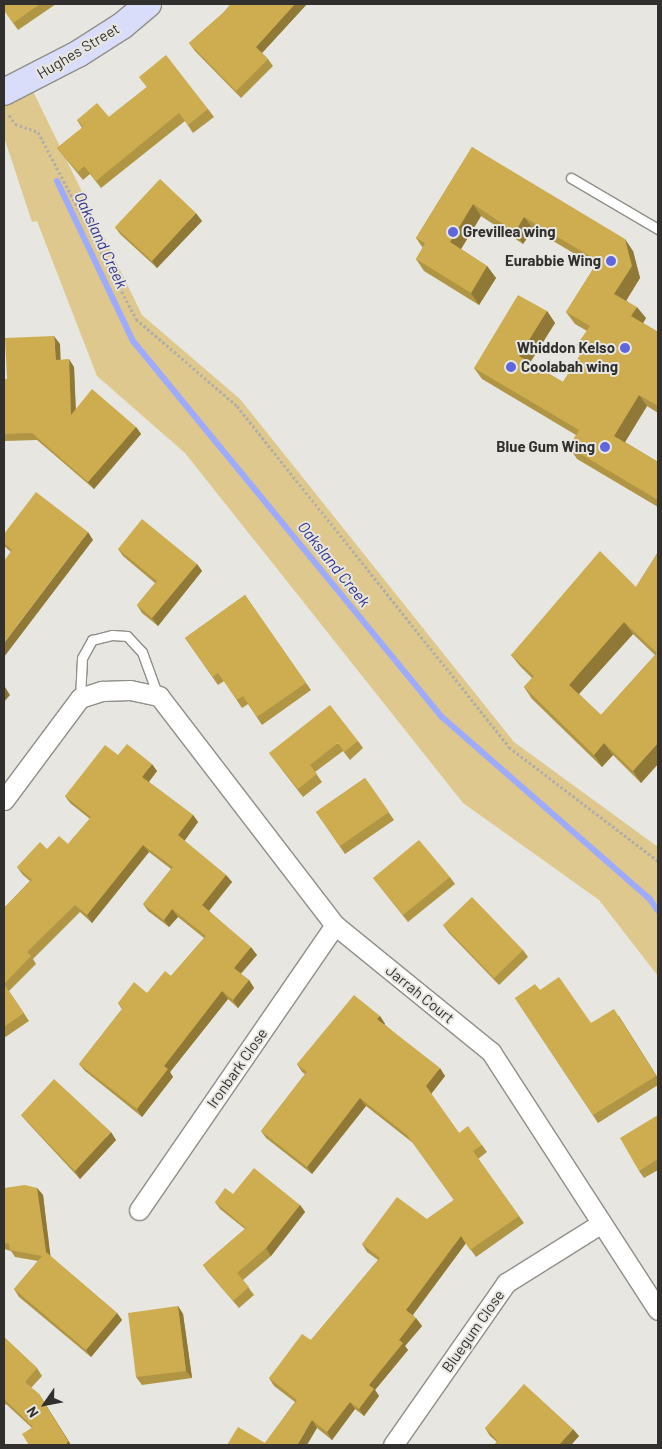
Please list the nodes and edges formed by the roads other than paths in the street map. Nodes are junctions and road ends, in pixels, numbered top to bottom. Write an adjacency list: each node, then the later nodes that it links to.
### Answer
1 (148, 4): 2 (street, Hughes Street)
2 (6, 102)
3 (571, 178): 4 (lane)
4 (658, 229)
5 (158, 696): 6 (street); 6 (lane, Jarrah Court); 8 (street, Jarrah Court)
6 (80, 698): 7 (street)
7 (4, 800)
8 (335, 926): 9 (street, Ironbark Close); 10 (street, Jarrah Court)
9 (139, 1210)
10 (600, 1224): 11 (street, Jarrah Court); 12 (street, Bluegum Close)
11 (658, 1310)
12 (393, 1445)

